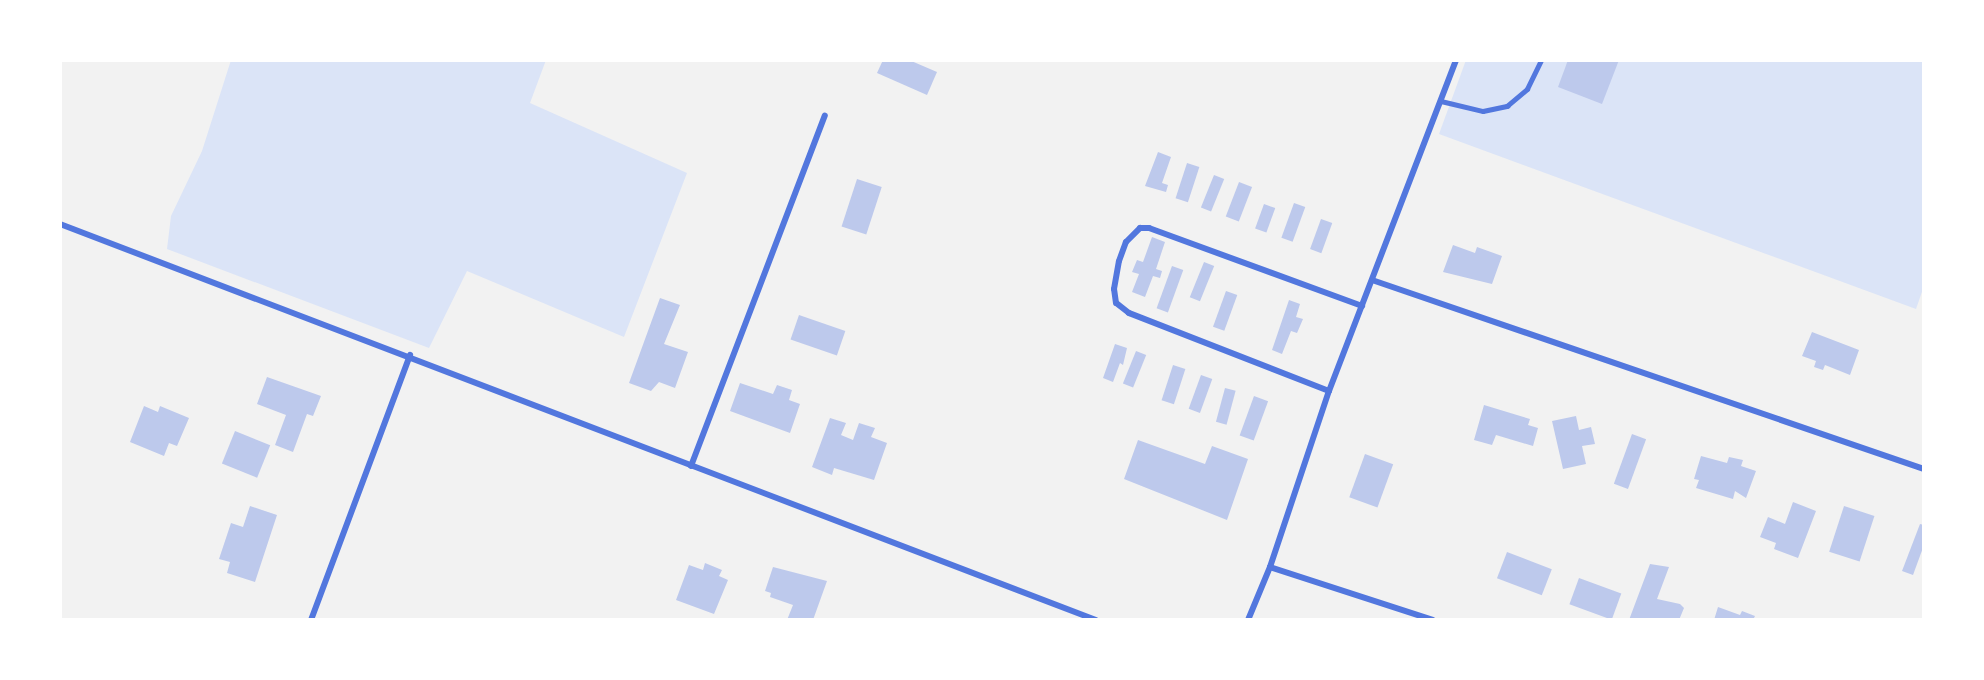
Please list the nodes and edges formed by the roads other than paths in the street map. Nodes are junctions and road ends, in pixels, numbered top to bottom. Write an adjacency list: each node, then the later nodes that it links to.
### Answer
1 (1456, 60): 3 (street)
2 (1540, 60): 3 (lane)
3 (1441, 101): 6 (street)
4 (825, 116): 10 (street)
5 (60, 224): 8 (street)
6 (1372, 280): 7 (street); 11 (street)
7 (1362, 306): 9 (street); 9 (street)
8 (410, 355): 10 (street); 13 (street)
9 (1329, 391): 12 (street)
10 (691, 466): 14 (street)
11 (1924, 469)
12 (1270, 567): 15 (street); 16 (street)
13 (311, 620)
14 (1096, 620)
15 (1248, 620)
16 (1433, 620)

